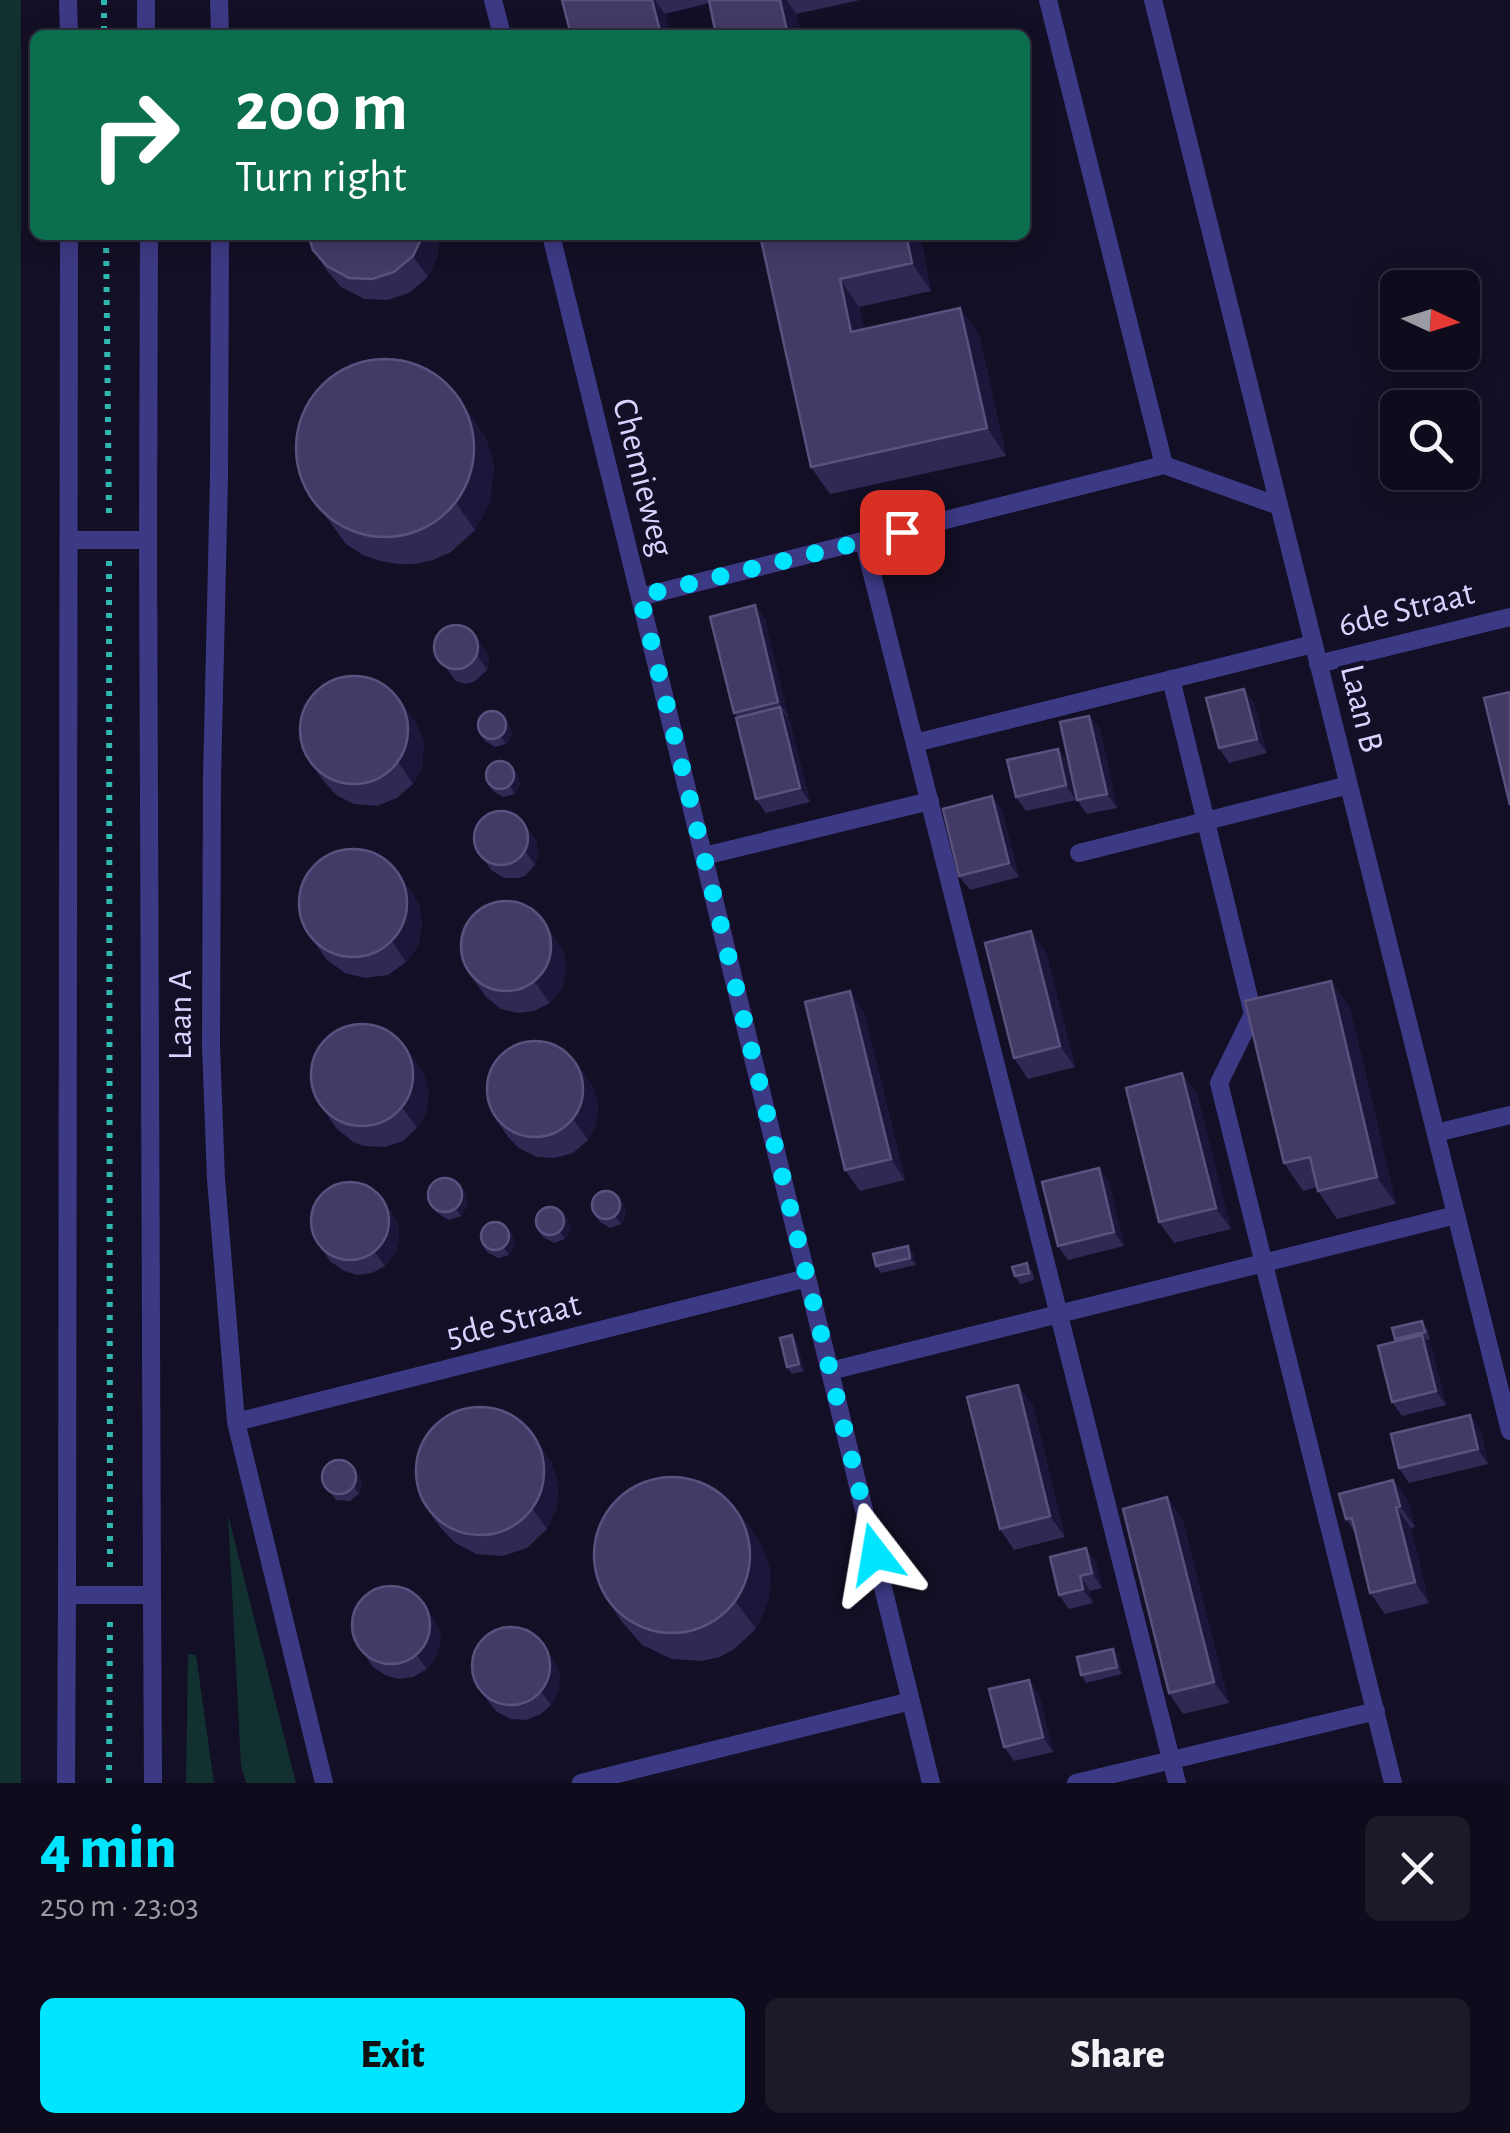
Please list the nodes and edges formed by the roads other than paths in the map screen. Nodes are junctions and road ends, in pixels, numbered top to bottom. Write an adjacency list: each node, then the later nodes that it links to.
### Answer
1 (68, 0): 7 (lane)
2 (146, 0): 8 (lane)
3 (218, 0): 9 (lane)
4 (493, 0): 10 (lane)
5 (1048, 0): 15 (lane)
6 (1153, 0): 16 (lane, Laan B)
7 (68, 30)
8 (146, 30)
9 (220, 30)
10 (501, 30)
11 (69, 240): 17 (lane)
12 (149, 240): 18 (lane)
13 (220, 240): 38 (lane, Laan A)
14 (552, 240): 20 (lane, Chemieweg)
15 (1164, 466): 16 (lane); 19 (lane)
16 (1279, 506): 22 (lane, Laan B)
17 (69, 540): 18 (lane); 40 (lane)
18 (148, 540): 41 (lane)
19 (864, 542): 20 (lane); 25 (lane)
20 (640, 596): 30 (lane, Chemieweg)
21 (1510, 616): 23 (lane, 6de Straat)
22 (1313, 644): 23 (lane, Laan B); 24 (lane)
23 (1318, 664): 26 (lane, Laan B)
24 (1171, 679): 25 (lane); 28 (lane)
25 (915, 743): 27 (lane)
26 (1349, 785): 28 (lane); 32 (lane, Laan B)
27 (930, 801): 30 (lane); 36 (lane)
28 (1206, 821): 29 (lane); 34 (lane)
29 (1079, 853)
30 (704, 856): 35 (lane, Chemieweg)
31 (1510, 1115): 32 (lane)
32 (1436, 1133): 33 (lane, Laan B)
33 (1456, 1215): 34 (lane); 39 (lane, Laan B)
34 (1264, 1263): 36 (lane); 43 (lane)
35 (807, 1278): 37 (lane, Chemieweg); 38 (lane, 5de Straat)
36 (1059, 1314): 37 (lane); 44 (lane)
37 (830, 1371): 42 (lane, Chemieweg)
38 (236, 1422): 47 (lane, Laan A)
39 (1510, 1432)
40 (67, 1595): 41 (lane); 45 (lane)
41 (152, 1595): 46 (lane)
42 (911, 1700): 48 (lane); 49 (lane, Chemieweg)
43 (1376, 1711): 44 (lane); 52 (lane)
44 (1171, 1760): 50 (lane); 51 (lane)
45 (66, 1783)
46 (152, 1783)
47 (324, 1783)
48 (582, 1783)
49 (931, 1783)
50 (1076, 1783)
51 (1177, 1783)
52 (1394, 1783)

